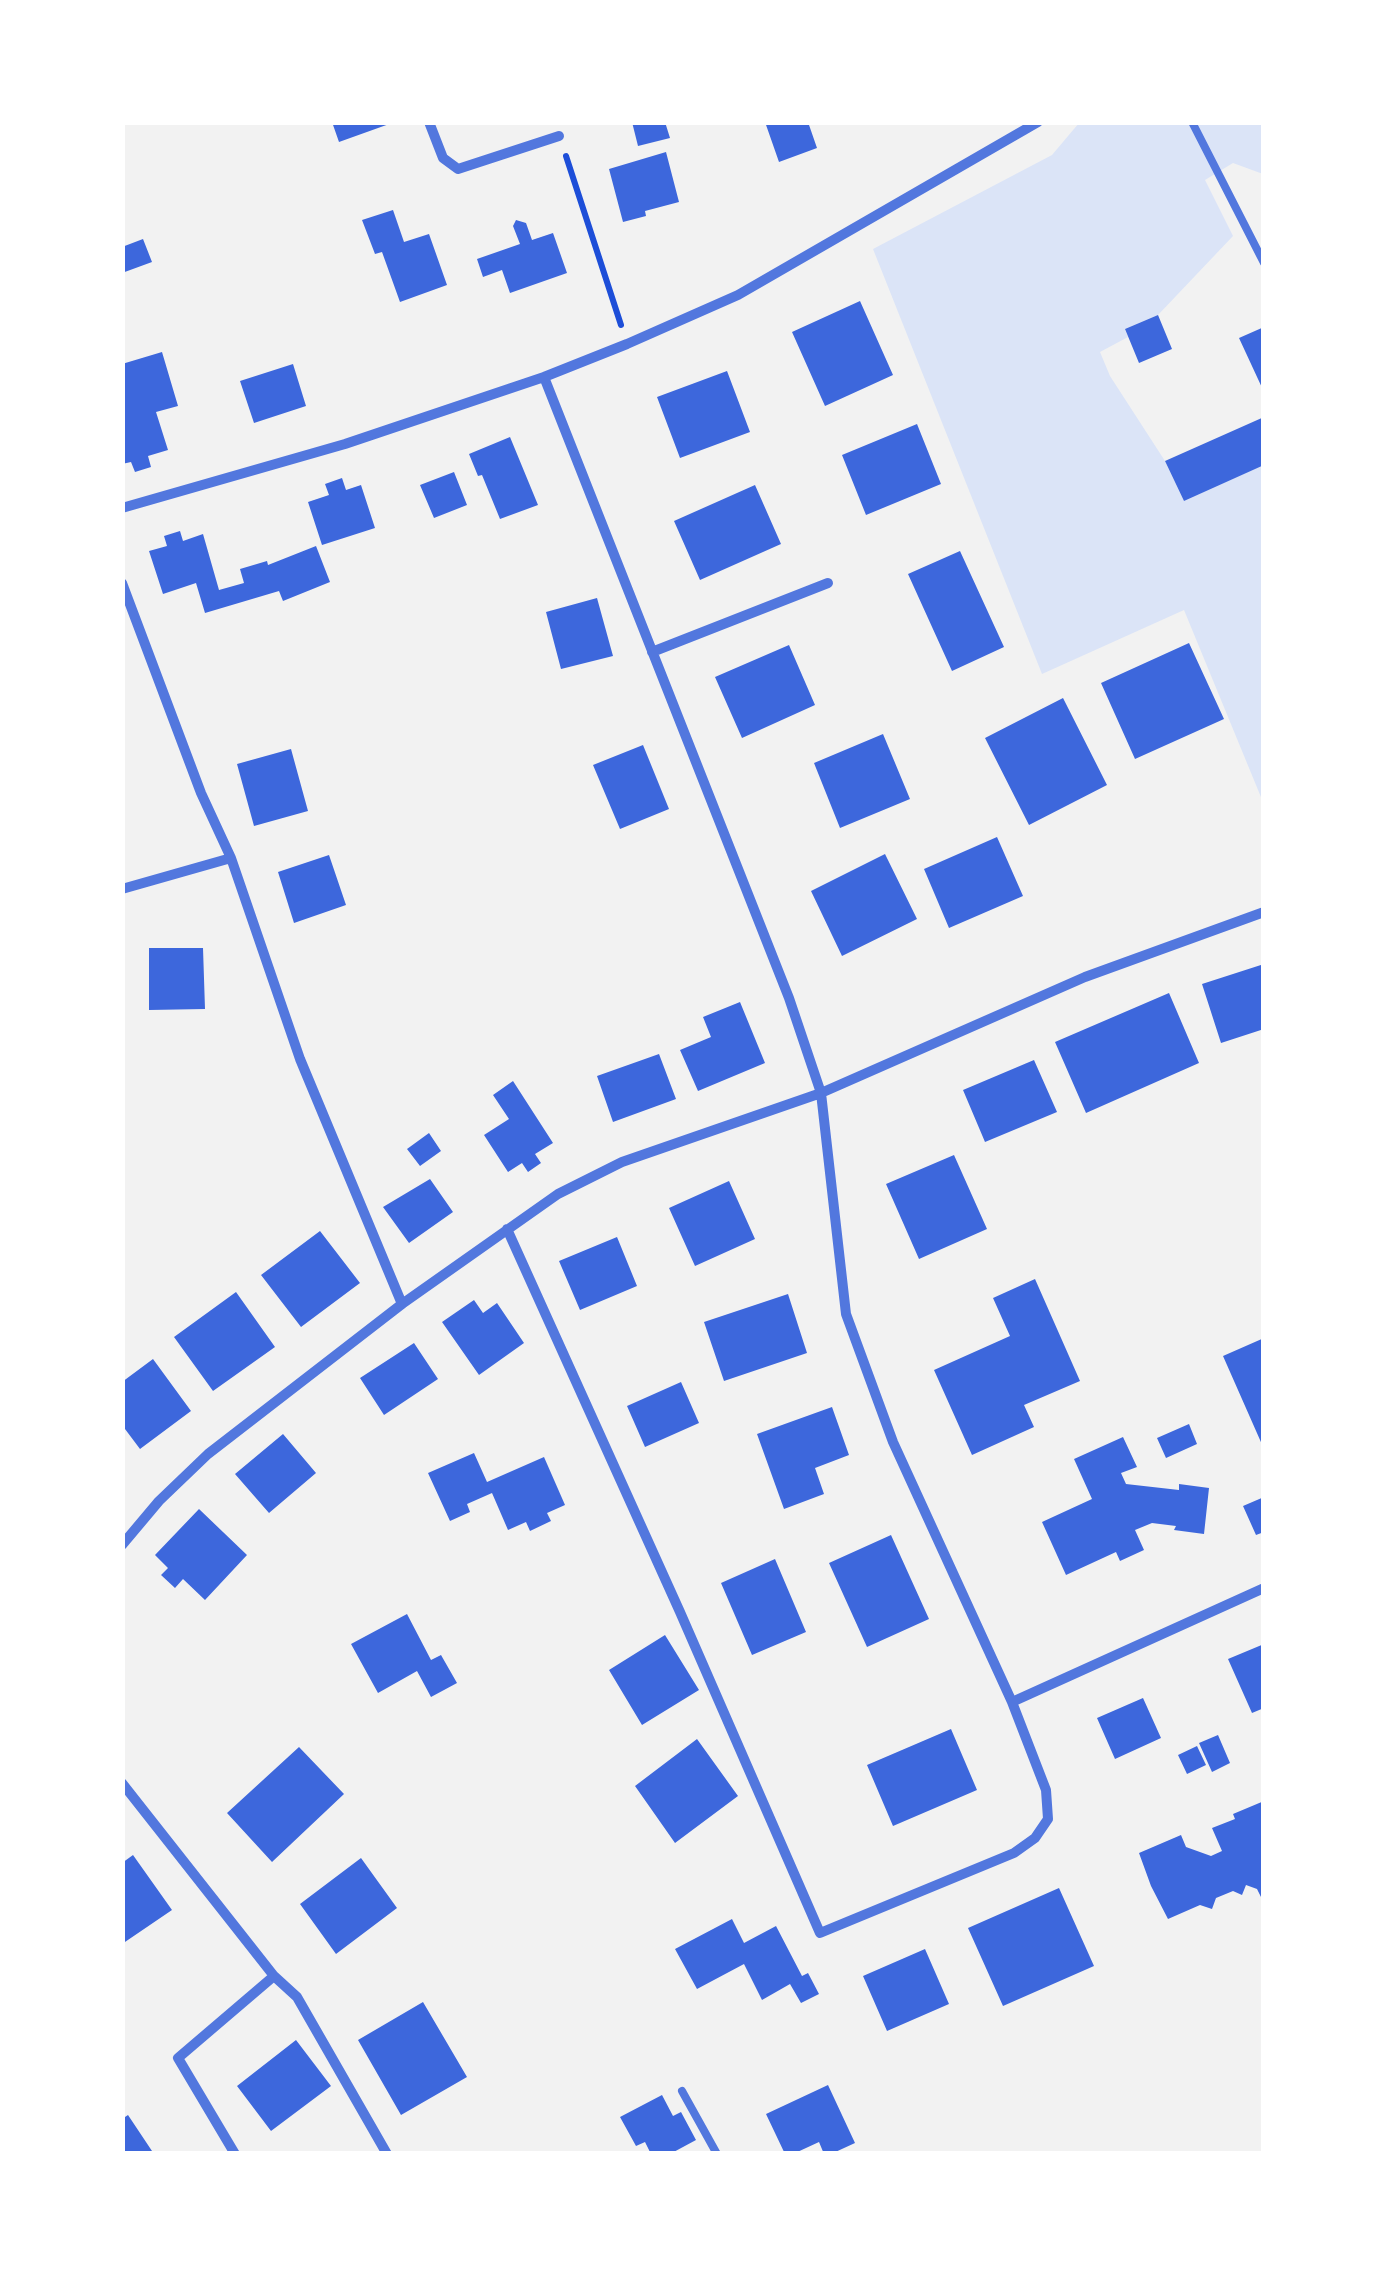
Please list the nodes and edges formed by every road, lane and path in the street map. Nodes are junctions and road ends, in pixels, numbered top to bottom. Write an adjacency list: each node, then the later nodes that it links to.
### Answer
1 (429, 122): 4 (street)
2 (1038, 122): 6 (street)
3 (1192, 122): 5 (lane)
4 (559, 136): 6 (path)
5 (1264, 262)
6 (627, 344): 7 (street)
7 (544, 377): 8 (street); 11 (street)
8 (122, 508)
9 (122, 583): 12 (street)
10 (828, 583): 11 (street)
11 (652, 652): 15 (street)
12 (231, 858): 13 (street); 17 (street)
13 (122, 888)
14 (1264, 912): 15 (street)
15 (821, 1092): 16 (street); 20 (street)
16 (507, 1229): 17 (street); 20 (street)
17 (402, 1304): 18 (street)
18 (122, 1545)
19 (1264, 1588): 20 (street)
20 (1012, 1702)
21 (122, 1782): 22 (street)
22 (274, 1976): 24 (street); 25 (street)
23 (682, 2091): 26 (lane)
24 (234, 2154)
25 (387, 2154)
26 (716, 2154)

